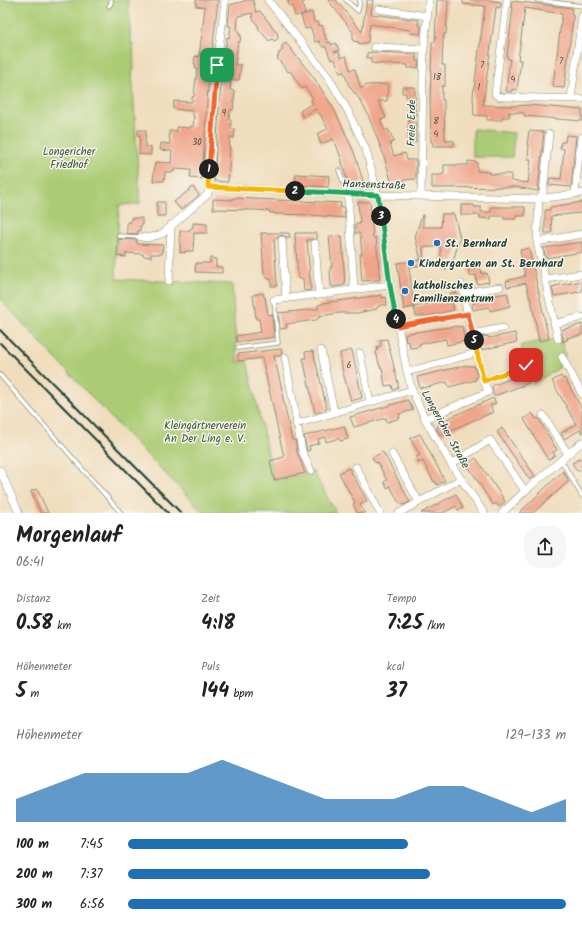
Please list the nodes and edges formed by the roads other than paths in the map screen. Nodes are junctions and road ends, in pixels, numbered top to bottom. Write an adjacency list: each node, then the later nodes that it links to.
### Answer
1 (111, 0): 9 (lane)
2 (225, 0): 21 (street)
3 (268, 0): 24 (street, Longericher Straße)
4 (346, 0): 5 (lane)
5 (360, 0)
6 (429, 0): 12 (street, Freie Erde)
7 (507, 0): 16 (street)
8 (537, 0): 10 (lane)
9 (109, 6)
10 (582, 6)
11 (378, 9): 12 (street)
12 (428, 16): 15 (street, Freie Erde)
13 (582, 16): 16 (street)
14 (374, 47): 15 (street)
15 (424, 49): 25 (street, Freie Erde)
16 (571, 98): 17 (street)
17 (582, 99)
18 (549, 134): 26 (street)
19 (581, 137): 22 (street, Hansenstraße)
20 (339, 170): 23 (lane)
21 (208, 187): 23 (street, Hansenstraße); 27 (street)
22 (579, 193): 26 (street, Hansenstraße)
23 (346, 194): 24 (street, Hansenstraße); 40 (street)
24 (378, 195): 25 (street, Hansenstraße); 38 (street, Longericher Straße)
25 (421, 196): 26 (street, Hansenstraße)
26 (540, 199): 32 (street)
27 (171, 225): 30 (street); 36 (street)
28 (582, 234): 32 (street)
29 (118, 236): 30 (lane)
30 (142, 237)
31 (282, 240): 43 (street)
32 (537, 242): 35 (street)
33 (315, 243): 42 (street)
34 (582, 274): 35 (street)
35 (545, 279): 47 (street)
36 (169, 281)
37 (461, 284): 41 (street)
38 (390, 285): 40 (street); 48 (street, Longericher Straße)
39 (500, 287): 41 (street)
40 (354, 289): 42 (street)
41 (464, 292): 45 (street)
42 (319, 294): 43 (street)
43 (286, 299): 44 (street)
44 (274, 300): 52 (lane)
45 (468, 314): 48 (street); 50 (street)
46 (582, 317): 47 (street)
47 (554, 324): 51 (street)
48 (397, 326): 59 (street, Longericher Straße)
49 (503, 328): 50 (street)
50 (472, 334): 54 (street)
51 (558, 339)
52 (238, 348)
53 (322, 350): 65 (street)
54 (476, 353): 59 (street); 61 (street)
55 (360, 354): 64 (street)
56 (285, 357): 68 (street)
57 (562, 357): 63 (street)
58 (526, 365): 61 (street)
59 (407, 372): 62 (street, Longericher Straße)
60 (0, 376): 82 (lane)
61 (484, 381): 67 (street)
62 (412, 390): 64 (street); 67 (street, Longericher Straße)
63 (582, 394)
64 (370, 402): 65 (street)
65 (334, 412): 68 (street)
66 (543, 415): 71 (street)
67 (425, 419): 73 (street, Longericher Straße)
68 (296, 424): 76 (street)
69 (582, 442): 71 (street)
70 (392, 454): 80 (street)
71 (568, 454): 72 (street)
72 (561, 460): 78 (street); 79 (lane)
73 (451, 464): 77 (street, Longericher Straße); 78 (street)
74 (356, 467): 83 (street)
75 (0, 470): 81 (street)
76 (311, 472)
77 (461, 479): 80 (street); 85 (street, Longericher Straße)
78 (525, 490): 86 (street)
79 (582, 496)
80 (419, 502): 84 (street)
81 (19, 513)
82 (121, 513)
83 (380, 513)
84 (398, 513)
85 (484, 513)
86 (502, 513)

